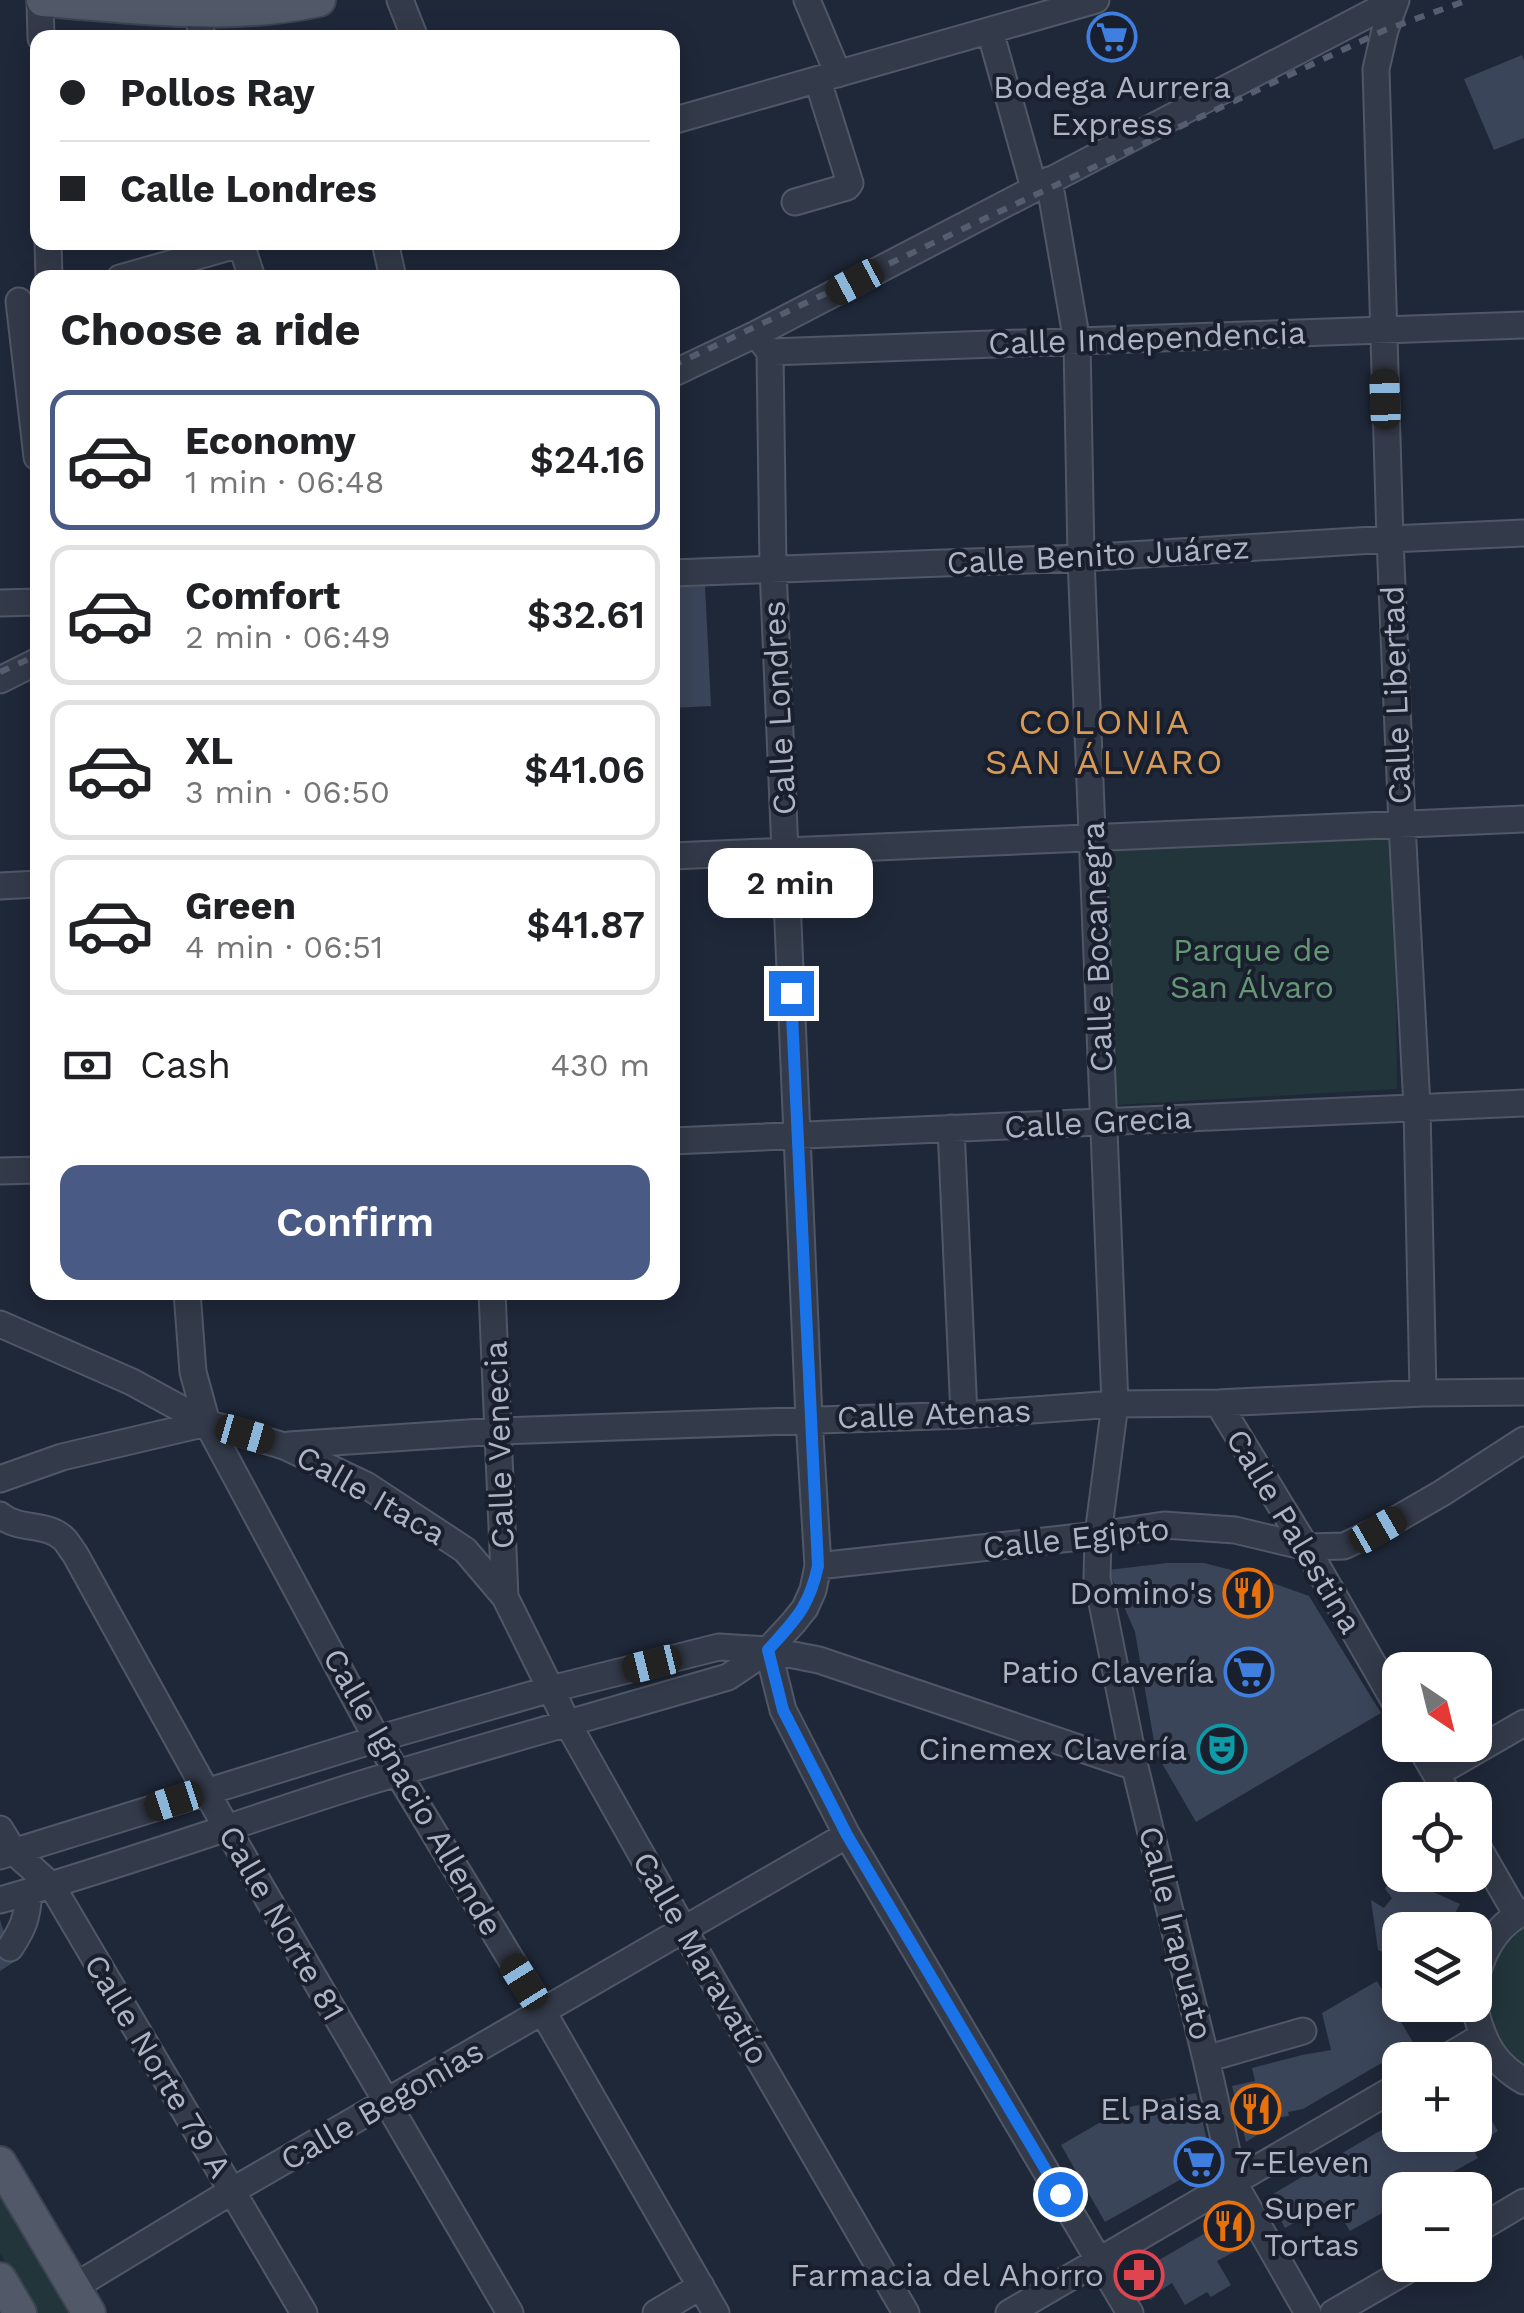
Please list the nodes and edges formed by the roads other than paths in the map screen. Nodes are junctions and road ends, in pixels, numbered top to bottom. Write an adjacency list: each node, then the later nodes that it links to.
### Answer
1 (41, 0): 7 (main road); 8 (street)
2 (318, 0): 7 (main road)
3 (400, 0): 9 (street)
4 (807, 0): 11 (street)
5 (1096, 0): 10 (street)
6 (1396, 0): 13 (street); 19 (street, Calle Libertad)
7 (200, 24)
8 (41, 30)
9 (412, 30)
10 (990, 31): 11 (street); 13 (street, Calle Bocanegra)
11 (828, 78): 12 (street); 14 (street)
12 (680, 119)
13 (1041, 184): 20 (street, Calle Bocanegra); 21 (street)
14 (796, 202)
15 (219, 250): 16 (street)
16 (148, 270)
17 (19, 300): 23 (street)
18 (1524, 325): 19 (street, Calle Independencia)
19 (1382, 328): 20 (street, Calle Independencia); 25 (street, Calle Libertad)
20 (1077, 342): 21 (street, Calle Independencia); 26 (street, Calle Bocanegra)
21 (763, 343): 22 (street); 27 (street, Calle Londres)
22 (680, 371)
23 (30, 396)
24 (1524, 534): 25 (street, Calle Benito Juárez)
25 (1390, 539): 26 (street, Calle Benito Juárez); 34 (street, Calle Libertad)
26 (1081, 558): 27 (street, Calle Benito Juárez); 35 (street, Calle Bocanegra)
27 (773, 568): 28 (street, Calle Benito Juárez); 36 (street, Calle Londres)
28 (680, 573)
29 (30, 602): 30 (street)
30 (0, 603)
31 (30, 665): 32 (street)
32 (0, 680)
33 (1524, 819): 34 (street)
34 (1402, 824): 35 (street); 41 (street, Calle Libertad)
35 (1092, 838): 36 (street); 42 (street, Calle Bocanegra)
36 (786, 851): 37 (street); 44 (street, Calle Londres)
37 (680, 856)
38 (30, 884): 39 (street)
39 (0, 886)
40 (1524, 1104): 41 (street, Calle Grecia)
41 (1417, 1107): 42 (street, Calle Grecia); 52 (street, Calle Libertad)
42 (1104, 1122): 43 (street, Calle Grecia); 54 (street, Calle Bocanegra)
43 (951, 1128): 44 (street, Calle Grecia); 55 (street)
44 (797, 1136): 45 (street, Calle Grecia); 56 (street, Calle Londres)
45 (680, 1141)
46 (0, 1170): 47 (street)
47 (30, 1170)
48 (188, 1300): 57 (street, Calle Ignacio Allende)
49 (492, 1300): 58 (street, Calle Venecia)
50 (3, 1329): 57 (street, Calle Itaca)
51 (1524, 1392): 52 (street, Calle Atenas)
52 (1423, 1393): 53 (street, Calle Atenas)
53 (1218, 1403): 54 (street, Calle Atenas); 64 (street, Calle Palestina)
54 (1115, 1404): 55 (street, Calle Atenas); 63 (street, Calle Bocanegra)
55 (964, 1414): 56 (street, Calle Atenas)
56 (809, 1419): 58 (street, Calle Atenas); 65 (street, Calle Londres)
57 (207, 1423): 60 (street, Calle Itaca); 61 (street); 72 (street, Calle Ignacio Allende)
58 (498, 1431): 60 (street, Calle Atenas); 66 (street, Calle Venecia)
59 (1524, 1440): 64 (street, Calle Egipto)
60 (284, 1446): 66 (street, Calle Itaca)
61 (0, 1478)
62 (0, 1516): 78 (street, Calle Norte 81)
63 (1098, 1535): 64 (street, Calle Egipto); 65 (street, Calle Egipto); 74 (street, Calle Irapuato)
64 (1306, 1547): 68 (street, Calle Palestina)
65 (818, 1566): 67 (street)
66 (505, 1597): 69 (street, Calle Maravatío)
67 (768, 1650): 69 (street); 71 (street); 74 (street); 81 (street)
68 (1382, 1680)
69 (551, 1689): 71 (street, Calle Maravatío); 72 (street)
70 (1524, 1722): 76 (street)
71 (568, 1724): 75 (street); 87 (street, Calle Maravatío)
72 (377, 1739): 75 (street, Calle Ignacio Allende); 78 (street)
73 (1429, 1762): 76 (street)
74 (1135, 1767): 95 (street, Calle Irapuato)
75 (396, 1773): 79 (street); 90 (street, Calle Ignacio Allende)
76 (1436, 1774): 77 (street)
77 (1441, 1782)
78 (206, 1791): 79 (street, Calle Norte 81); 82 (street)
79 (226, 1827): 84 (street); 98 (street, Calle Norte 81)
80 (0, 1829): 82 (street, Calle Norte 79 A)
81 (847, 1835): 87 (street, Calle Begonias); 104 (street)
82 (7, 1854): 84 (street, Calle Norte 79 A)
83 (1492, 1869): 86 (street)
84 (40, 1889): 85 (street); 89 (street); 101 (street, Calle Norte 79 A)
85 (0, 1900)
86 (1520, 1913): 88 (street)
87 (684, 1930): 90 (street, Calle Begonias); 114 (street, Calle Maravatío)
88 (1492, 1938)
89 (10, 1948)
90 (543, 2012): 98 (street, Calle Begonias); 107 (street, Calle Ignacio Allende)
91 (1478, 2022): 93 (street)
92 (1303, 2031): 95 (street)
93 (1482, 2037): 94 (street); 96 (street)
94 (1473, 2042)
95 (1206, 2058): 100 (street, Calle Irapuato)
96 (1524, 2080)
97 (1382, 2096): 100 (street)
98 (387, 2103): 101 (street, Calle Begonias); 111 (street, Calle Norte 81)
99 (0, 2164): 108 (main road)
100 (1234, 2183): 104 (street); 117 (street, Calle Irapuato)
101 (232, 2191): 108 (street, Calle Begonias); 110 (street, Calle Norte 79 A)
102 (1524, 2202): 103 (street)
103 (1492, 2221)
104 (1099, 2260): 115 (street); 116 (street)
105 (0, 2279): 109 (main road)
106 (1387, 2282): 118 (street)
107 (701, 2286): 112 (street); 113 (street, Calle Ignacio Allende)
108 (82, 2300)
109 (20, 2313)
110 (304, 2313)
111 (510, 2313)
112 (656, 2313)
113 (716, 2313)
114 (906, 2313)
115 (1009, 2313)
116 (1130, 2313)
117 (1308, 2313)
118 (1333, 2313)

